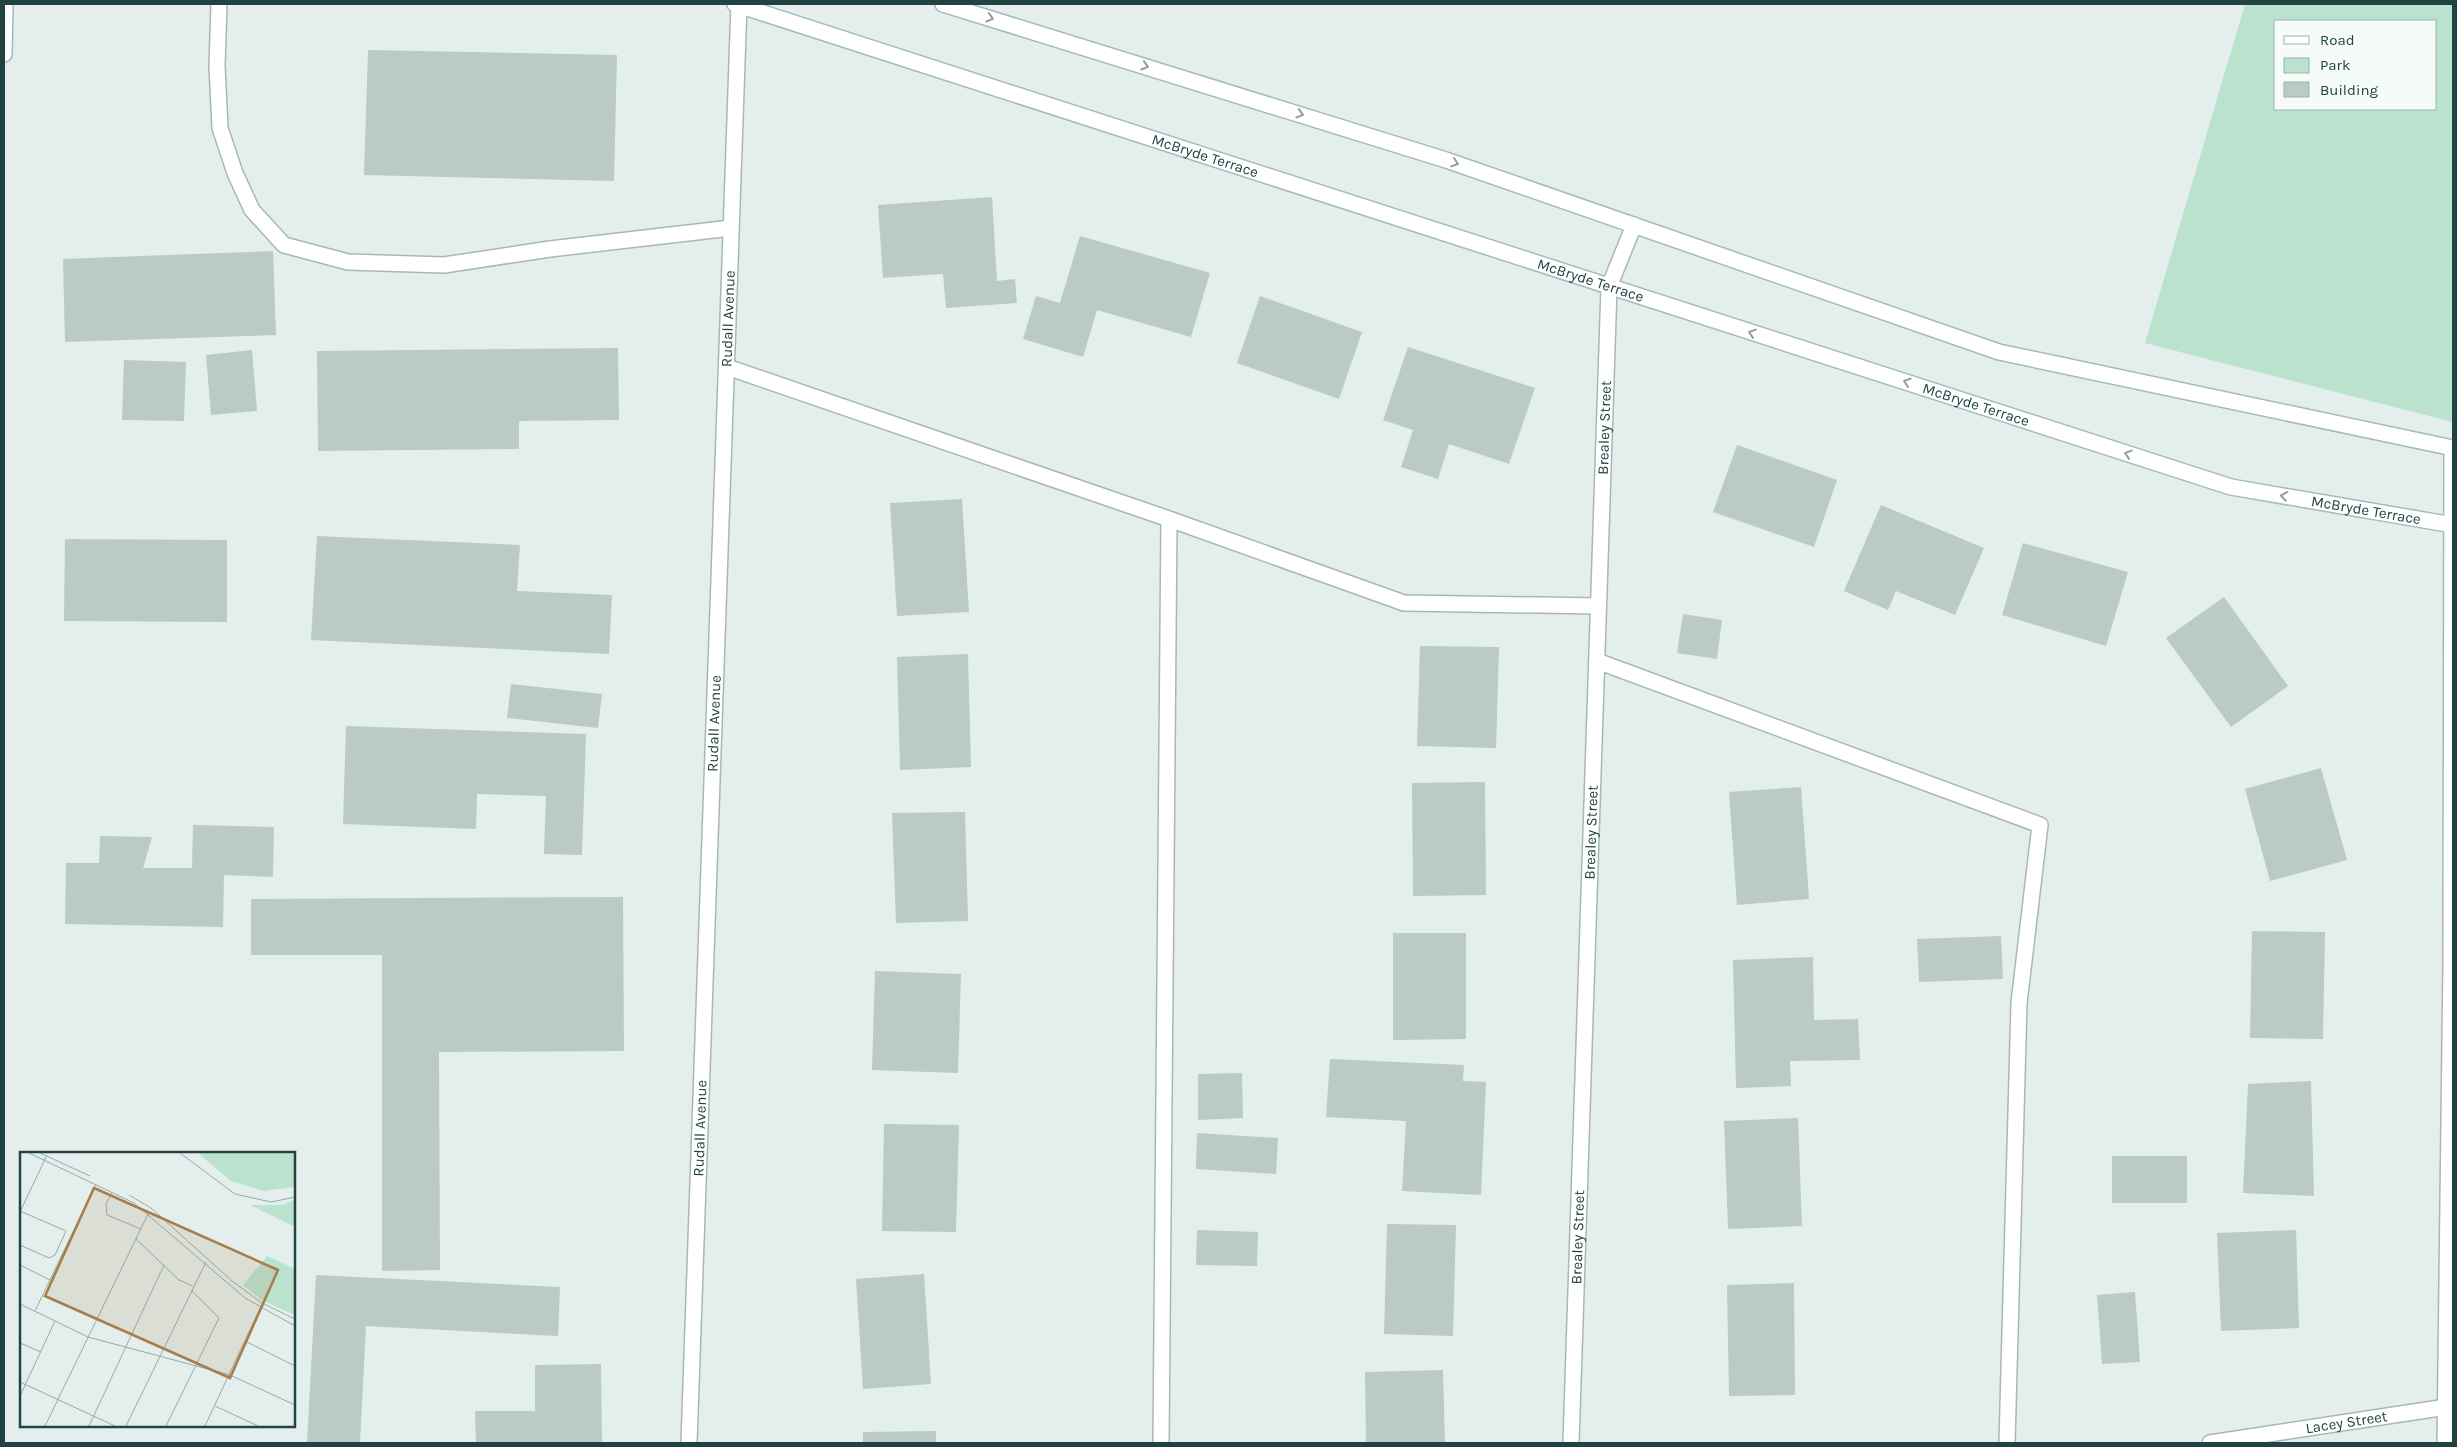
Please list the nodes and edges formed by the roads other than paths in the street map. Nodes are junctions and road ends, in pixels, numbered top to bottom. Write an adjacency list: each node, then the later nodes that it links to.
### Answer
1 (5, 4): 5 (street)
2 (219, 4): 7 (street)
3 (738, 4): 7 (street, Rudall Avenue); 8 (street, McBryde Terrace)
4 (943, 4): 6 (street, one-way to 6)
5 (4, 54)
6 (1634, 225): 8 (street, Brealey Street); 10 (street)
7 (731, 228): 9 (street, Rudall Avenue)
8 (1609, 287): 12 (street, McBryde Terrace, one-way to 8); 13 (street, Brealey Street)
9 (727, 367): 11 (street); 17 (street, Rudall Avenue)
10 (2453, 448): 12 (street)
11 (1169, 519): 13 (street); 18 (street)
12 (2452, 525): 15 (street)
13 (1598, 606): 14 (street, Brealey Street)
14 (1596, 661): 19 (street, Brealey Street); 20 (street)
15 (2452, 962): 16 (street)
16 (2450, 1406): 21 (street, Lacey Street); 22 (street)
17 (689, 1443)
18 (1161, 1443)
19 (1571, 1443)
20 (2007, 1443)
21 (2210, 1443)
22 (2445, 1443)

